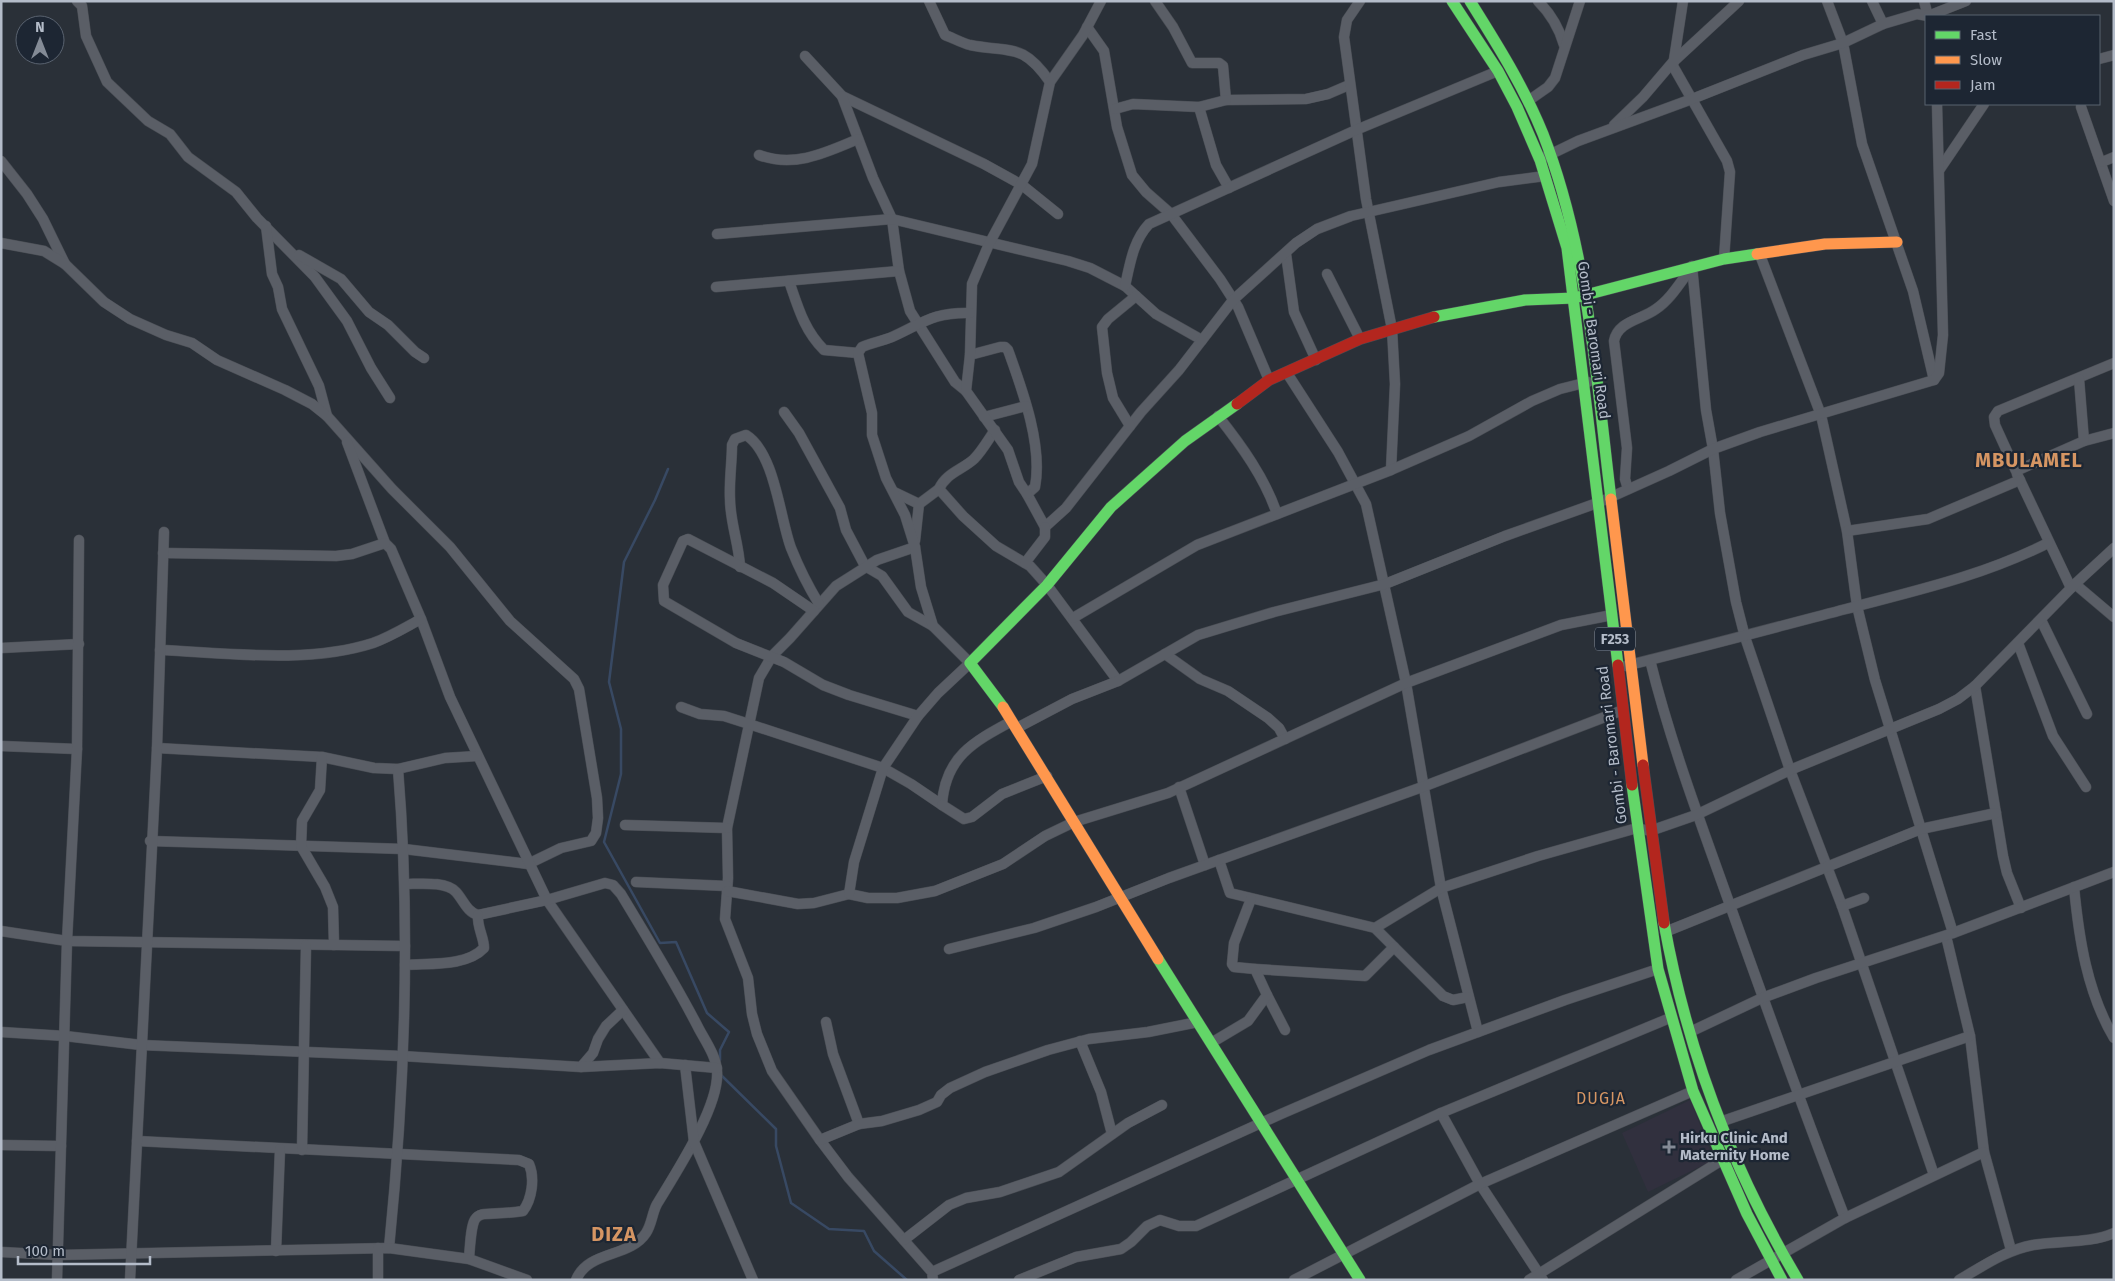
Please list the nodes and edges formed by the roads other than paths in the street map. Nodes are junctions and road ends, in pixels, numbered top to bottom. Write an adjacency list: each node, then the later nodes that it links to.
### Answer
1 (77, 1): 57 (street)
2 (1101, 1): 20 (street)
3 (1155, 1): 32 (street)
4 (1360, 1): 29 (street)
5 (1452, 1): 27 (main road, Gombi - Baromari Road / F253)
6 (1470, 1): 33 (main road, Gombi - Baromari Road / F253)
7 (1538, 1): 22 (street)
8 (1580, 1): 22 (street)
9 (1683, 1): 26 (street)
10 (1739, 1): 26 (street)
11 (1827, 1): 21 (street)
12 (1872, 1): 19 (street)
13 (1924, 1): 17 (street)
14 (1966, 1): 18 (street)
15 (931, 2): 28 (street)
16 (1925, 15): 19 (street)
17 (1928, 15)
18 (1931, 15)
19 (1883, 24): 21 (street)
20 (1087, 28): 28 (street); 38 (street)
21 (1843, 43): 31 (street); 59 (street)
22 (1564, 46): 33 (street)
23 (2114, 55): 25 (street)
24 (806, 56): 30 (street)
25 (2100, 59)
26 (1672, 63): 31 (street); 39 (street)
27 (1498, 71): 40 (street); 45 (main road, Gombi - Baromari Road / F253)
28 (1050, 82): 50 (street)
29 (1349, 84): 32 (street); 40 (street)
30 (842, 96): 41 (street); 50 (street)
31 (1692, 99): 39 (street); 65 (street)
32 (1226, 100): 36 (street)
33 (1528, 101): 42 (main road, Gombi - Baromari Road / F253)
34 (1938, 105): 48 (street)
35 (1983, 105): 48 (street)
36 (1199, 107): 38 (street); 51 (street)
37 (2081, 107): 47 (street)
38 (1114, 109): 55 (street)
39 (1611, 128): 42 (street)
40 (1356, 130): 51 (street); 53 (street)
41 (858, 139): 43 (street); 56 (street)
42 (1551, 154): 45 (street); 74 (main road, Gombi - Baromari Road / F253)
43 (758, 155)
44 (2114, 157): 47 (street)
45 (1540, 160): 49 (main road, Gombi - Baromari Road / F253)
46 (1, 161): 66 (street)
47 (2102, 162): 52 (street)
48 (1940, 169): 89 (street)
49 (1545, 176): 53 (street); 74 (main road, Gombi - Baromari Road / F253)
50 (1022, 185): 54 (street); 61 (street)
51 (1229, 188): 55 (street)
52 (2114, 201)
53 (1369, 212): 63 (street); 78 (street)
54 (1058, 214)
55 (1172, 215): 71 (street); 75 (street)
56 (892, 219): 58 (street); 61 (street); 68 (street)
57 (266, 226): 62 (street); 96 (street)
58 (717, 234)
59 (1897, 242): 64 (main road); 89 (street)
60 (1, 243): 66 (street)
61 (989, 244): 71 (street); 76 (street)
62 (291, 252): 83 (street); 92 (street)
63 (1286, 254): 75 (street); 84 (street)
64 (1760, 255): 65 (main road); 95 (street)
65 (1724, 259): 67 (main road)
66 (65, 264): 96 (street)
67 (1692, 266): 74 (main road); 104 (street); 109 (street)
68 (899, 271): 70 (street); 77 (street)
69 (1327, 274): 79 (street)
70 (789, 281): 72 (street); 81 (street)
71 (1125, 286): 73 (street)
72 (716, 287)
73 (1136, 296): 80 (street); 99 (street)
74 (1580, 296): 78 (main road); 90 (main road, Gombi - Baromari Road / F253)
75 (1233, 300): 80 (street); 88 (street)
76 (970, 313): 77 (street); 82 (street)
77 (916, 323): 81 (street); 91 (street)
78 (1392, 329): 79 (main road); 105 (street)
79 (1360, 339): 84 (main road)
80 (1202, 340): 99 (street)
81 (858, 352): 110 (street)
82 (970, 356): 91 (street); 93 (street)
83 (424, 358)
84 (1316, 360): 86 (main road)
85 (2114, 363): 87 (street)
86 (1287, 373): 88 (main road); 107 (street)
87 (2079, 378): 103 (street); 106 (street)
88 (1269, 380): 97 (main road)
89 (1934, 380): 95 (street)
90 (1591, 382): 105 (street); 112 (main road, Gombi - Baromari Road / F253)
91 (966, 391): 98 (street)
92 (390, 398)
93 (1026, 406): 98 (street); 111 (street)
94 (784, 412): 125 (street)
95 (1821, 415): 104 (street); 116 (street)
96 (327, 416): 102 (street)
97 (1218, 416): 114 (street); 127 (main road)
98 (984, 417): 100 (street)
99 (1130, 426): 115 (street)
100 (995, 430): 108 (street); 111 (street)
101 (2114, 432): 103 (street)
102 (346, 439): 119 (street); 185 (street)
103 (2084, 442): 106 (street)
104 (1713, 449): 109 (street); 138 (street)
105 (1391, 470): 107 (street)
106 (2018, 476): 116 (street); 120 (street)
107 (1356, 484): 114 (street); 128 (street)
108 (939, 489): 113 (street); 124 (street)
109 (1628, 489): 112 (street)
110 (894, 492): 113 (street); 121 (street)
111 (1027, 494): 115 (street)
112 (1606, 499): 128 (street); 132 (main road, Gombi - Baromari Road / F253); 147 (main road, Gombi - Baromari Road / F253)
113 (918, 504): 121 (street)
114 (1277, 514): 134 (street)
115 (1045, 527): 124 (street)
116 (1847, 531): 130 (street)
117 (164, 532): 123 (street)
118 (79, 540): 140 (street)
119 (385, 543): 123 (street); 135 (street)
120 (2048, 543): 129 (street); 130 (street)
121 (915, 547): 125 (street); 137 (street)
122 (2112, 552): 129 (street)
123 (163, 553): 142 (street)
124 (1024, 563): 127 (street)
125 (865, 566): 131 (street); 137 (street)
126 (740, 567): 131 (street); 131 (street); 144 (street)
127 (1047, 584): 134 (street); 146 (main road)
128 (1385, 584): 143 (street); 150 (street)
129 (2073, 586): 133 (street); 136 (street)
130 (1857, 606): 138 (street); 158 (street)
131 (817, 607): 144 (street)
132 (1612, 615): 148 (main road, Gombi - Baromari Road / F253); 150 (street)
133 (2114, 617)
134 (1073, 618): 149 (street)
135 (421, 619): 142 (street); 163 (street)
136 (2040, 620): 139 (street); 154 (street)
137 (933, 626): 146 (street)
138 (1745, 637): 145 (street); 167 (street)
139 (2018, 643): 151 (street); 171 (street)
140 (79, 644): 141 (street); 162 (street)
141 (1, 648)
142 (160, 650): 161 (street)
143 (1165, 654): 149 (street); 159 (street)
144 (772, 656): 155 (street); 156 (street)
145 (1650, 660): 147 (street); 174 (street)
146 (970, 663): 155 (street); 157 (main road)
147 (1632, 664): 148 (street); 180 (main road, Gombi - Baromari Road / F253)
148 (1618, 668): 153 (main road, Gombi - Baromari Road / F253)
149 (1118, 681): 157 (street)
150 (1406, 683): 159 (street); 169 (street)
151 (1975, 686): 158 (street); 173 (street)
152 (681, 707): 156 (street)
153 (1623, 710): 169 (street); 178 (main road, Gombi - Baromari Road / F253)
154 (2087, 714)
155 (918, 716): 165 (street)
156 (749, 724): 165 (street); 177 (street)
157 (1014, 725): 168 (main road); 172 (street)
158 (1891, 727): 167 (street); 179 (street)
159 (1285, 739): 170 (street)
160 (1, 746): 162 (street)
161 (157, 748): 164 (street); 181 (street)
162 (77, 749): 207 (street)
163 (476, 756): 166 (street); 185 (street)
164 (322, 757): 166 (street); 182 (street)
165 (883, 768): 172 (street); 194 (street)
166 (398, 769): 183 (street)
167 (1790, 770): 174 (street); 187 (street)
168 (1047, 776): 172 (street); 175 (main road)
169 (1425, 786): 184 (street); 193 (street)
170 (1179, 787): 175 (street); 186 (street)
171 (2086, 787)
172 (942, 805)
173 (1996, 813): 179 (street); 201 (street)
174 (1696, 815): 180 (street); 200 (street)
175 (1074, 822): 194 (street); 195 (main road)
176 (624, 825): 177 (street)
177 (727, 828): 192 (street)
178 (1637, 828): 180 (street); 193 (street); 217 (main road, Gombi - Baromari Road / F253)
179 (1921, 829): 187 (street); 206 (street)
180 (1650, 831): 205 (main road, Gombi - Baromari Road / F253)
181 (150, 841): 182 (street); 208 (street)
182 (301, 846): 183 (street); 210 (street)
183 (404, 849): 185 (street); 190 (street)
184 (1219, 860): 186 (street); 197 (street)
185 (528, 864): 198 (street)
186 (1205, 865): 195 (street)
187 (1827, 868): 199 (street); 200 (street)
188 (2114, 872): 191 (street)
189 (636, 882): 192 (street)
190 (406, 884): 202 (street); 211 (street)
191 (2074, 887): 201 (street); 231 (street)
192 (727, 888): 194 (street); 250 (street)
193 (1441, 888): 203 (street); 219 (street)
194 (848, 894)
195 (1121, 896): 213 (street); 224 (main road)
196 (1864, 898): 199 (street)
197 (1251, 899): 203 (street); 216 (street)
198 (547, 900): 202 (street); 221 (street); 241 (street)
199 (1842, 906): 214 (street)
200 (1731, 907): 205 (street); 220 (street)
201 (2022, 908): 206 (street)
202 (478, 916): 215 (street)
203 (1375, 928): 212 (street)
204 (3, 929): 207 (street)
205 (1665, 932): 228 (main road, Gombi - Baromari Road / F253)
206 (1949, 935): 214 (street); 230 (street)
207 (67, 942): 208 (street); 229 (street)
208 (146, 942): 209 (street); 234 (street)
209 (306, 944): 210 (street); 235 (street)
210 (334, 945): 211 (street)
211 (405, 946): 215 (street)
212 (1394, 947): 216 (street); 219 (street)
213 (950, 950)
214 (1863, 962): 220 (street); 237 (street)
215 (405, 964): 236 (street)
216 (1255, 969): 218 (street)
217 (1658, 969): 222 (main road, Gombi - Baromari Road / F253); 227 (street)
218 (1267, 995): 225 (street); 233 (street)
219 (1468, 997): 227 (street)
220 (1762, 998): 228 (street); 243 (street)
221 (623, 1010): 238 (street); 240 (street)
222 (1670, 1018): 242 (main road, Gombi - Baromari Road / F253); 245 (street)
223 (826, 1022): 248 (street)
224 (1198, 1022): 232 (street); 233 (main road)
225 (1285, 1030)
226 (1, 1032): 229 (street)
227 (1478, 1032): 247 (street)
228 (1690, 1032): 246 (main road, Gombi - Baromari Road / F253)
229 (65, 1036): 234 (street); 254 (street)
230 (1970, 1036): 237 (street); 257 (street)
231 (2114, 1038)
232 (1080, 1041): 248 (street); 249 (street)
233 (1211, 1043): 247 (main road)
234 (142, 1045): 235 (street); 251 (street)
235 (304, 1052): 236 (street); 256 (street)
236 (402, 1056): 240 (street); 258 (street)
237 (1895, 1061): 243 (street); 260 (street)
238 (660, 1063): 239 (street); 240 (street)
239 (685, 1065): 241 (street); 252 (street)
240 (581, 1068)
241 (717, 1068): 252 (street)
242 (1693, 1090): 259 (main road, Gombi - Baromari Road / F253); 262 (street)
243 (1798, 1096): 246 (street); 263 (street)
244 (1162, 1105): 249 (street)
245 (1441, 1113): 261 (street); 262 (street)
246 (1720, 1122): 273 (main road, Gombi - Baromari Road / F253)
247 (1262, 1123): 261 (main road); 277 (street)
248 (860, 1124): 250 (street)
249 (1112, 1134): 265 (street)
250 (820, 1140): 265 (street)
251 (137, 1141): 255 (street); 271 (street)
252 (694, 1142): 284 (street); 285 (street)
253 (1, 1145): 254 (street)
254 (62, 1146): 274 (street)
255 (280, 1149): 256 (street); 268 (street)
256 (302, 1150): 258 (street)
257 (1984, 1152): 260 (street); 269 (street)
258 (399, 1155): 267 (street); 275 (street)
259 (1722, 1160): 276 (main road, Gombi - Baromari Road / F253); 279 (street)
260 (1934, 1175): 263 (street)
261 (1298, 1178): 272 (main road); 278 (street)
262 (1480, 1184): 272 (street); 279 (street)
263 (1845, 1218): 273 (street)
264 (2114, 1233): 269 (street)
265 (904, 1240): 277 (street)
266 (378, 1248): 267 (street); 268 (street); 282 (street)
267 (389, 1248): 275 (street)
268 (276, 1250): 271 (street)
269 (2011, 1250): 293 (street)
270 (1, 1252): 274 (street)
271 (132, 1253): 274 (street); 281 (street)
272 (1343, 1253): 287 (street); 288 (main road)
273 (1784, 1254): 276 (street); 292 (main road, Gombi - Baromari Road / F253)
274 (58, 1255): 280 (street)
275 (469, 1258): 283 (street)
276 (1772, 1259): 290 (street); 291 (main road, Gombi - Baromari Road / F253)
277 (932, 1276)
278 (1035, 1276): 286 (street)
279 (1541, 1276): 289 (street)
280 (57, 1280)
281 (130, 1280)
282 (378, 1280)
283 (527, 1280)
284 (576, 1280)
285 (753, 1280)
286 (1019, 1280)
287 (1294, 1280)
288 (1360, 1280)
289 (1528, 1280)
290 (1736, 1280)
291 (1782, 1280)
292 (1798, 1280)
293 (1959, 1280)

